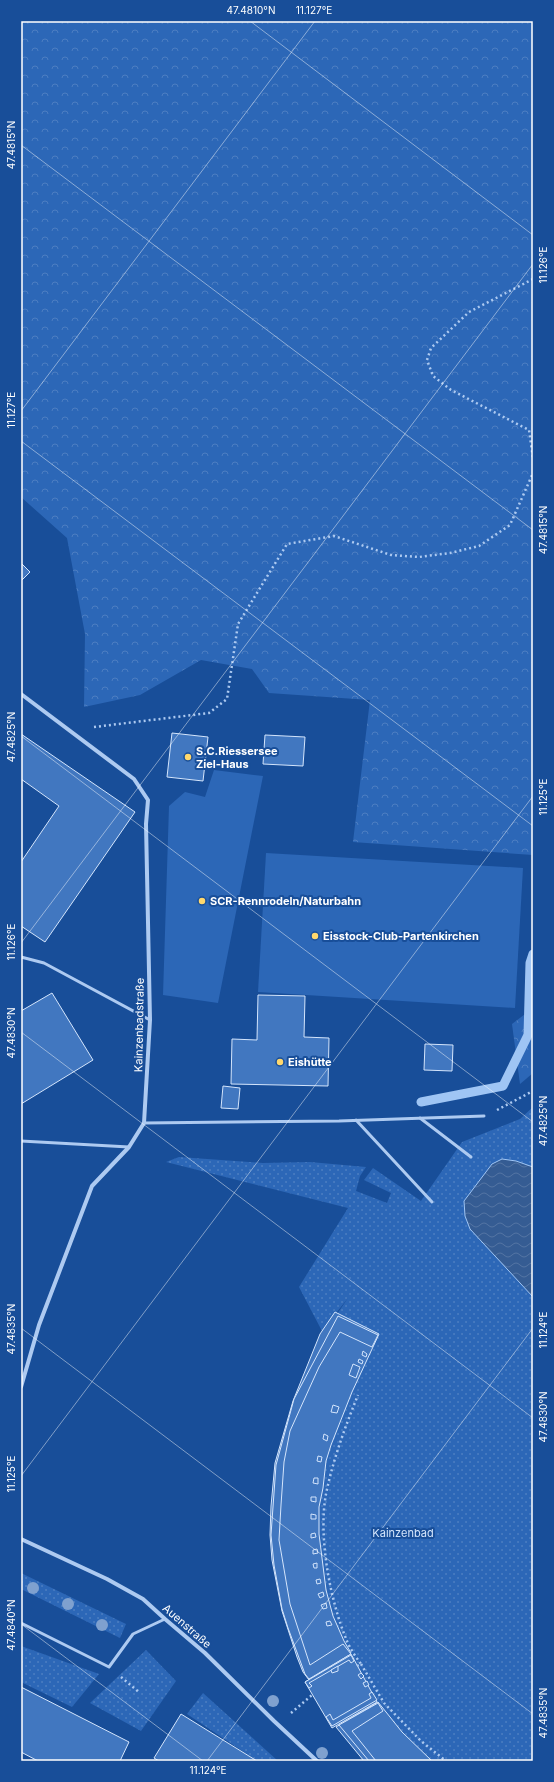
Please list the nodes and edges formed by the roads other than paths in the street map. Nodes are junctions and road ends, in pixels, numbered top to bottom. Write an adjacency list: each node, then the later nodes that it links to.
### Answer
1 (21, 694): 3 (street, Kainzenbadstraße)
2 (21, 957): 3 (lane)
3 (150, 1020): 7 (street, Kainzenbadstraße)
4 (484, 1116): 5 (lane)
5 (419, 1118): 6 (lane); 10 (lane)
6 (356, 1120): 7 (lane); 11 (lane)
7 (144, 1123): 9 (street, Kainzenbadstraße)
8 (21, 1141): 9 (lane)
9 (129, 1147): 12 (street, Kainzenbadstraße)
10 (471, 1157)
11 (432, 1202)
12 (21, 1387)
13 (21, 1538): 14 (street, Auenstraße)
14 (165, 1619): 15 (lane); 16 (street, Auenstraße)
15 (21, 1624)
16 (317, 1761)

